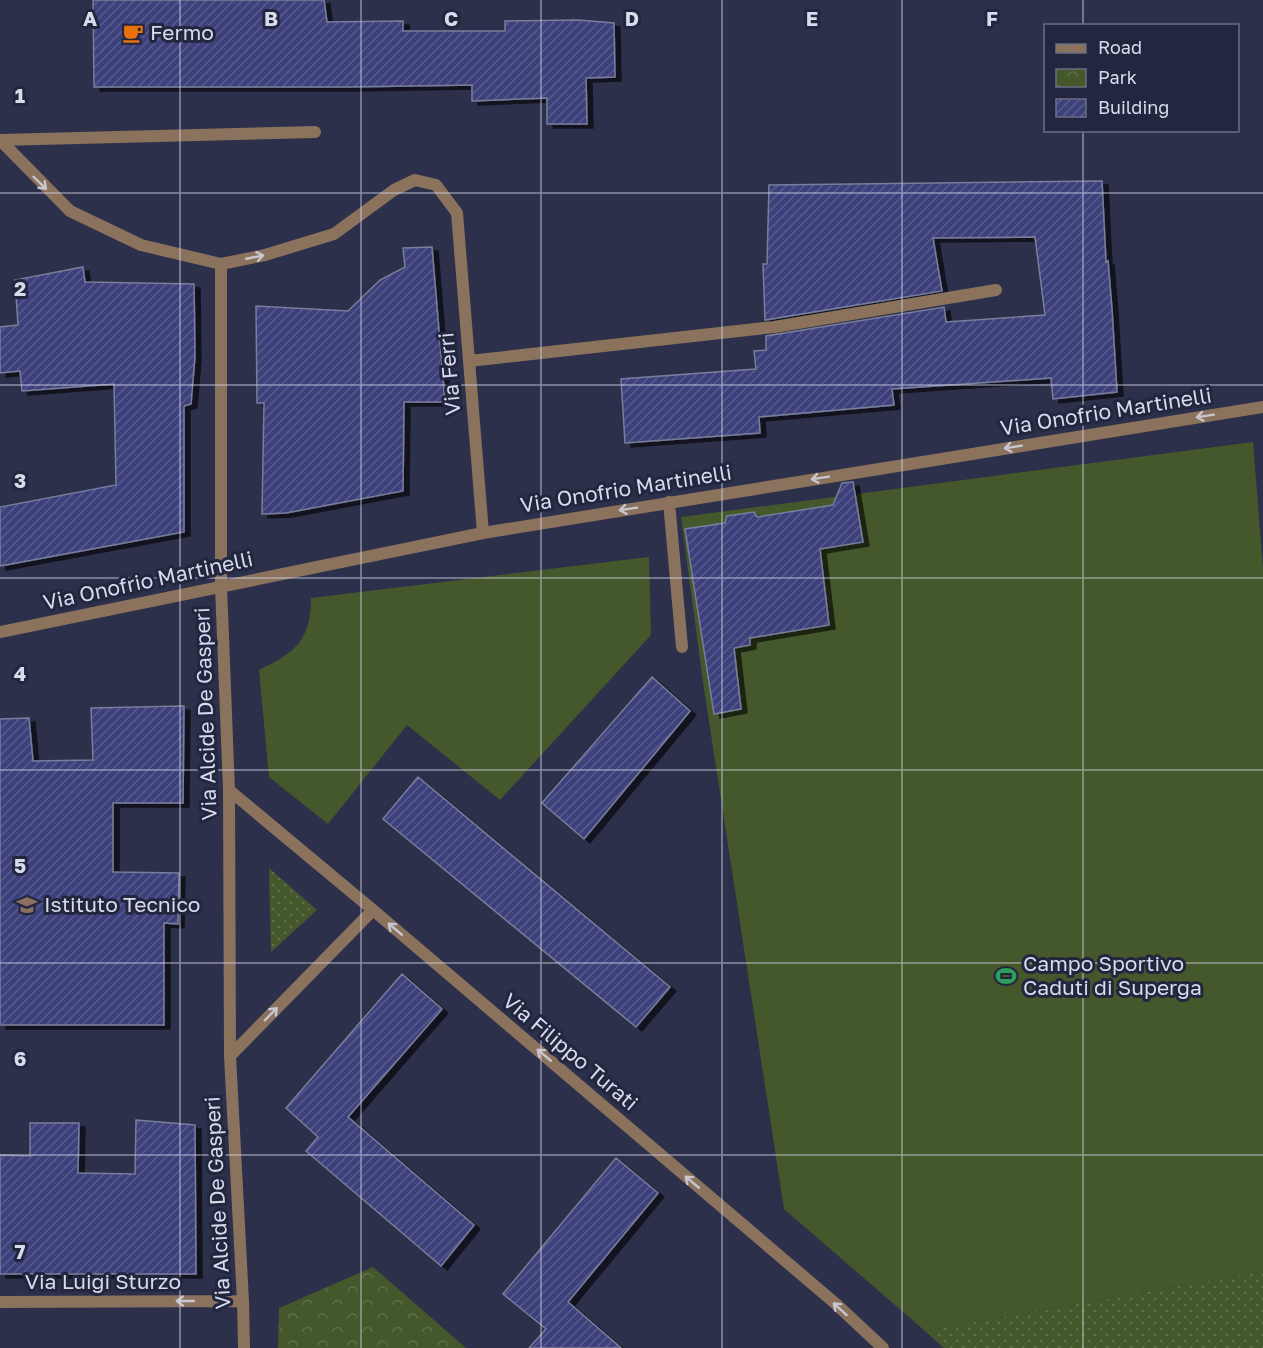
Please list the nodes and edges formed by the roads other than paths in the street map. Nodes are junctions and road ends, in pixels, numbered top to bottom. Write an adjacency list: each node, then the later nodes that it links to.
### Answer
1 (315, 132): 2 (street)
2 (0, 140): 3 (street, one-way to 3)
3 (221, 264): 5 (street, Via Ferri, one-way to 5); 9 (street, Via Alcide De Gasperi)
4 (996, 290): 5 (street)
5 (469, 361): 8 (street, Via Ferri)
6 (1263, 407): 7 (street, Via Onofrio Martinelli, one-way to 7)
7 (669, 502): 8 (street, Via Onofrio Martinelli, one-way to 8); 11 (street)
8 (483, 532): 9 (street, Via Onofrio Martinelli)
9 (221, 586): 10 (street, Via Onofrio Martinelli); 12 (street, Via Alcide De Gasperi)
10 (0, 632)
11 (682, 647)
12 (229, 790): 13 (street, Via Filippo Turati); 14 (street, Via Alcide De Gasperi)
13 (373, 910): 14 (street, one-way to 13); 18 (street, Via Filippo Turati, one-way to 13)
14 (230, 1056): 15 (street, Via Alcide De Gasperi)
15 (243, 1301): 16 (street, Via Luigi Sturzo, one-way to 16); 17 (street, Via Alcide De Gasperi)
16 (0, 1302)
17 (244, 1348)
18 (883, 1348)

